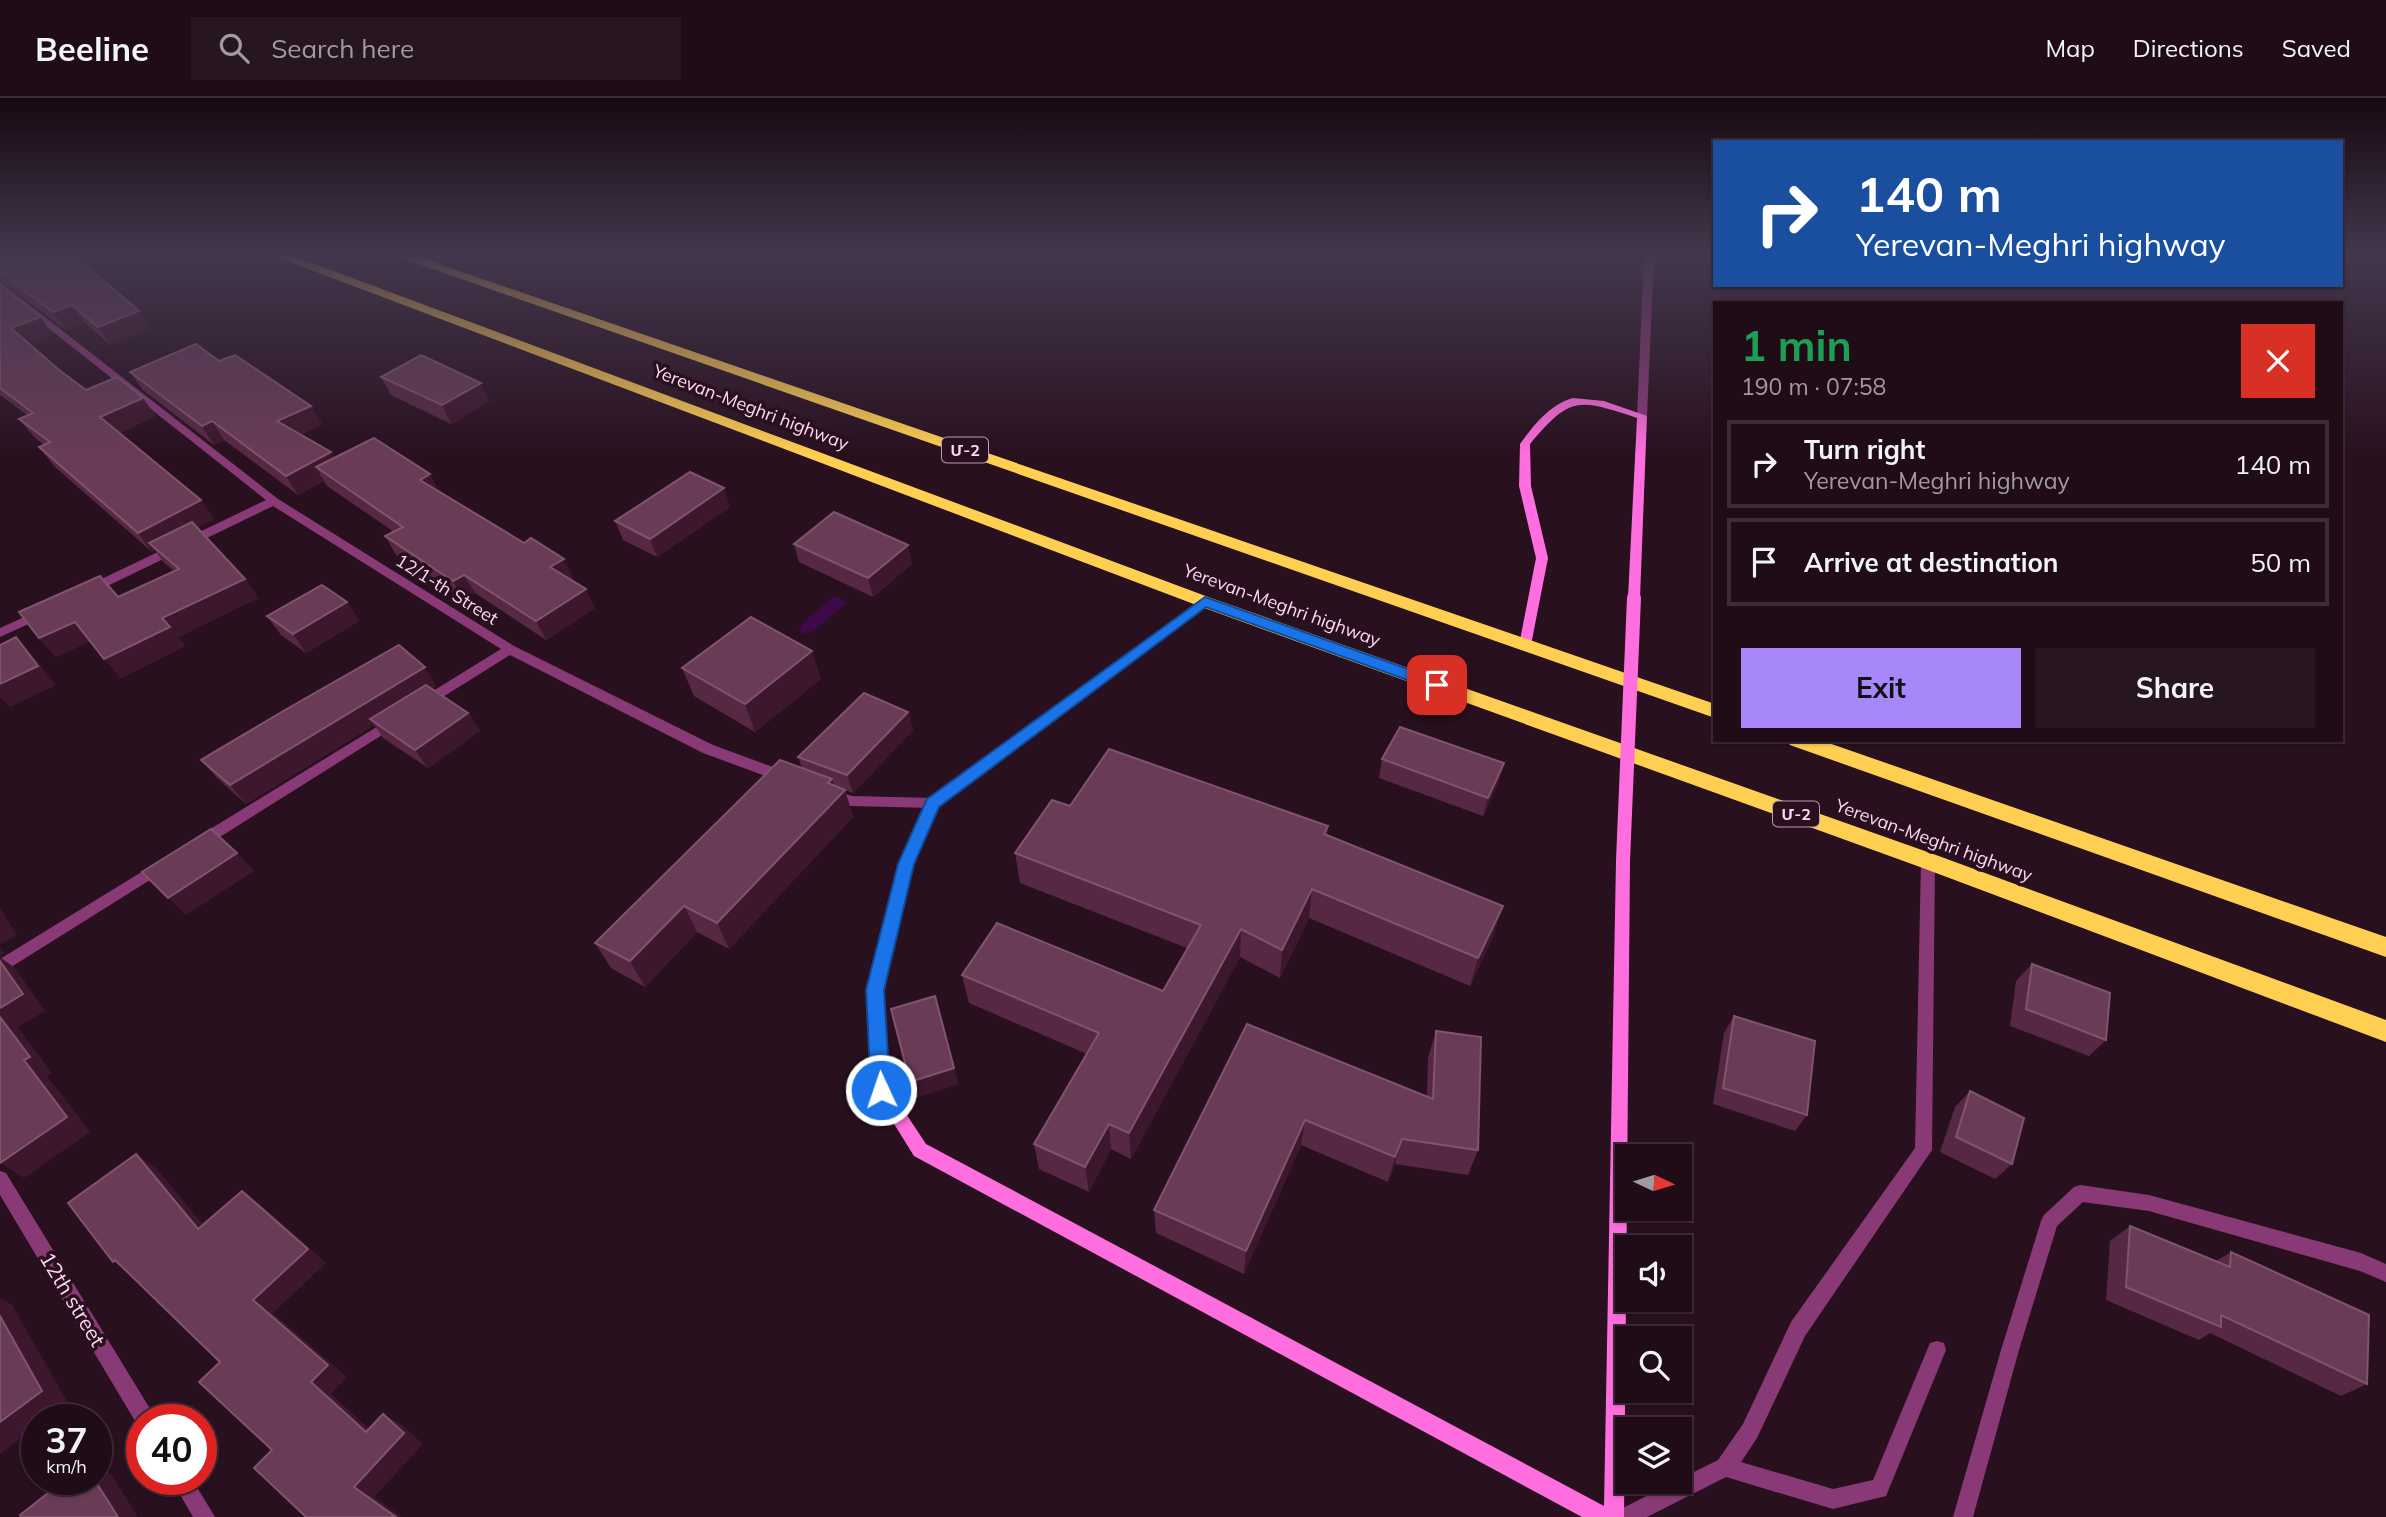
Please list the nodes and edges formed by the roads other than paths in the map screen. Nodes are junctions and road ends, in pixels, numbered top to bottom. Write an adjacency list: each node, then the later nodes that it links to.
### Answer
1 (48, 323): 6 (street, 12/1-th Street)
2 (461, 323): 8 (highway, Yerevan-Meghri highway / Մ-2)
3 (597, 323): 11 (highway, Yerevan-Meghri highway / Մ-2)
4 (1646, 323): 5 (street)
5 (1642, 416): 11 (street); 28 (street, bridge)
6 (274, 501): 7 (street); 12 (street, 12/1-th Street)
7 (75, 597)
8 (1205, 602): 15 (street); 16 (highway, Yerevan-Meghri highway / Մ-2)
9 (50, 609): 10 (street)
10 (0, 633)
11 (1525, 645): 13 (highway, Yerevan-Meghri highway / Մ-2)
12 (510, 649): 15 (street, 12/1-th Street); 18 (street)
13 (1713, 710)
14 (1803, 742): 17 (highway)
15 (933, 803): 27 (street)
16 (1928, 861): 19 (highway, Yerevan-Meghri highway / Մ-2); 24 (street)
17 (2386, 947)
18 (0, 967)
19 (2386, 1031)
20 (0, 1179): 23 (street, 12th street)
21 (2386, 1273): 30 (street)
22 (1937, 1350): 24 (street)
23 (136, 1404)
24 (1725, 1467): 29 (street)
25 (191, 1495): 26 (street)
26 (205, 1517)
27 (1603, 1517)
28 (1614, 1517)
29 (1626, 1517)
30 (1963, 1517)

